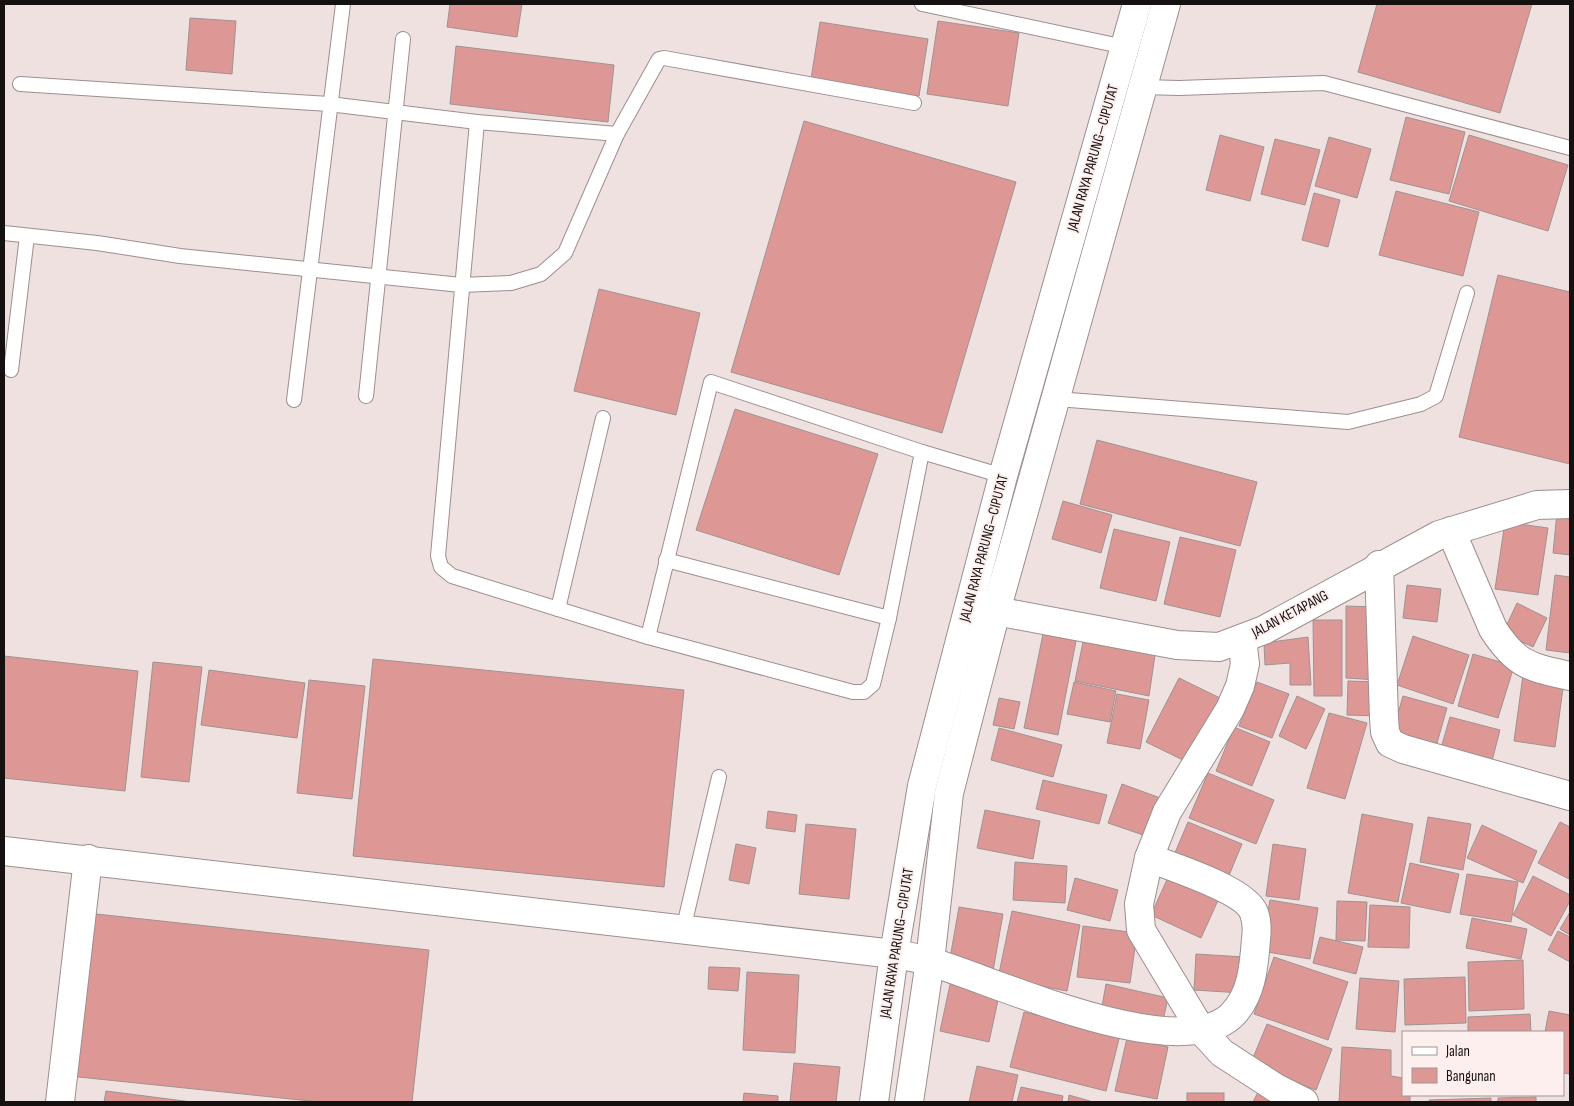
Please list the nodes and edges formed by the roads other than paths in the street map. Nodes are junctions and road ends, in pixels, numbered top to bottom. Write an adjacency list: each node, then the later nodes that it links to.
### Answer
1 (343, 4): 10 (lane)
2 (922, 4): 6 (lane)
3 (1137, 4): 6 (main road, JALAN RAYA PARUNG—CIPUTAT)
4 (1166, 4): 8 (main road, JALAN RAYA PARUNG—CIPUTAT)
5 (403, 39): 11 (lane)
6 (1125, 47): 27 (main road, JALAN RAYA PARUNG—CIPUTAT)
7 (20, 84): 10 (lane)
8 (1142, 87): 14 (lane); 23 (main road, JALAN RAYA PARUNG—CIPUTAT)
9 (914, 103): 13 (lane)
10 (329, 104): 11 (lane); 17 (lane)
11 (395, 111): 12 (lane); 18 (lane)
12 (477, 122): 13 (lane); 19 (lane)
13 (617, 134): 19 (lane)
14 (1570, 148)
15 (4, 232): 16 (lane)
16 (27, 236): 17 (lane); 21 (lane)
17 (310, 268): 18 (lane); 24 (lane)
18 (379, 276): 19 (lane); 22 (lane)
19 (461, 284): 32 (lane)
20 (1467, 293): 23 (lane)
21 (11, 370)
22 (366, 396)
23 (1056, 399): 33 (main road, JALAN RAYA PARUNG—CIPUTAT)
24 (294, 400)
25 (602, 418): 32 (lane)
26 (922, 452): 27 (lane); 30 (lane); 34 (lane)
27 (1003, 476): 44 (main road, JALAN RAYA PARUNG—CIPUTAT)
28 (1570, 504): 29 (main road, JALAN KETAPANG)
29 (1451, 531): 31 (main road, JALAN KETAPANG); 37 (main road)
30 (666, 560): 34 (lane); 35 (lane)
31 (1379, 566): 36 (main road, JALAN KETAPANG); 39 (main road)
32 (558, 609): 35 (lane)
33 (996, 611): 36 (main road, JALAN KETAPANG); 45 (main road, JALAN RAYA PARUNG—CIPUTAT)
34 (889, 618): 35 (lane)
35 (648, 637)
36 (1242, 639): 41 (main road)
37 (1570, 676)
38 (719, 777): 43 (lane)
39 (1570, 796)
40 (4, 851): 42 (main road)
41 (1149, 858): 46 (main road); 46 (main road)
42 (88, 859): 43 (main road); 47 (main road)
43 (683, 930): 44 (main road)
44 (894, 954): 45 (main road); 48 (main road, JALAN RAYA PARUNG—CIPUTAT)
45 (930, 962): 46 (main road); 49 (main road, JALAN RAYA PARUNG—CIPUTAT)
46 (1201, 1030): 50 (main road)
47 (60, 1102)
48 (874, 1102)
49 (909, 1102)
50 (1304, 1102)

